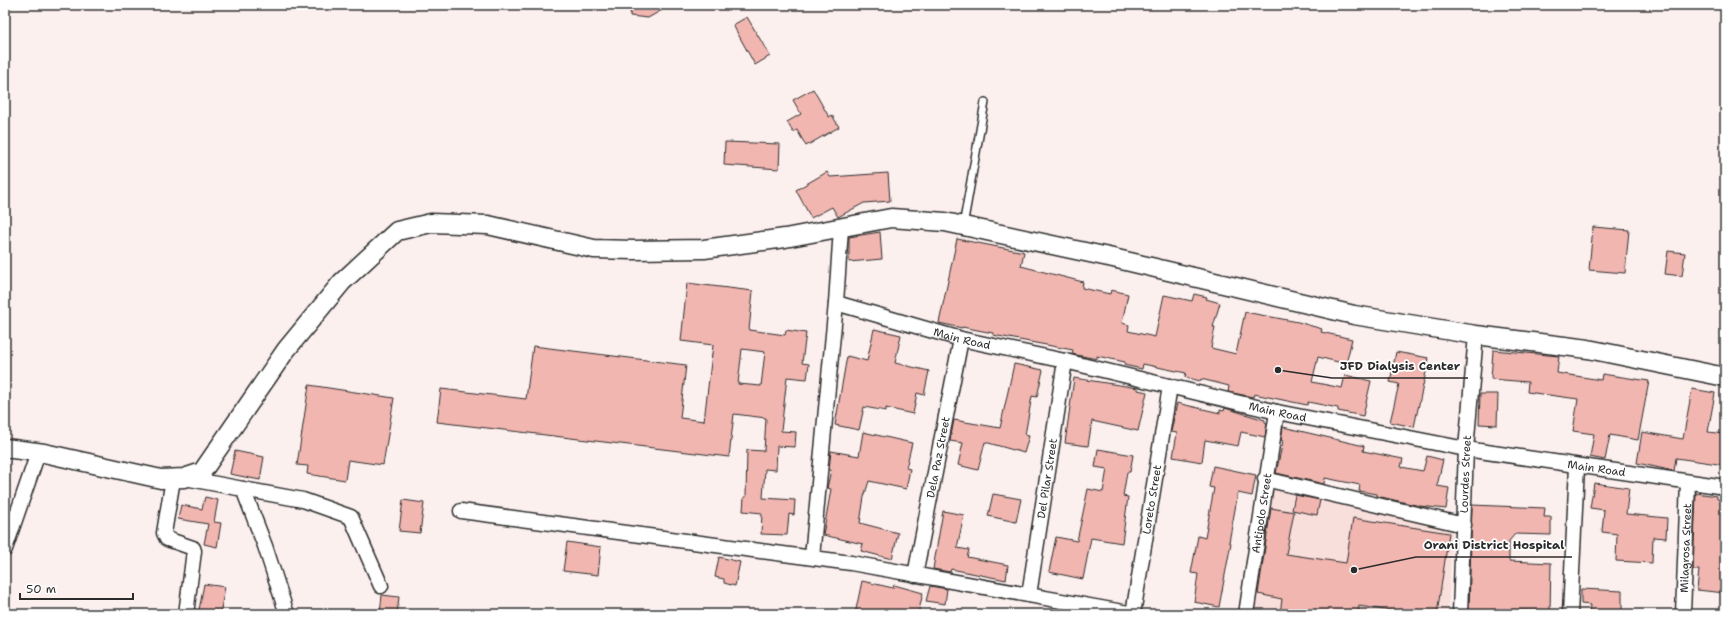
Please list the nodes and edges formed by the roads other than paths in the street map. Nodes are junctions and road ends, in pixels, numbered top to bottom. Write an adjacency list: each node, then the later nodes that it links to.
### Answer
1 (985, 102): 2 (lane)
2 (963, 226): 3 (street); 5 (street)
3 (841, 228): 4 (street); 15 (street)
4 (836, 303): 6 (street, Main Road); 23 (street)
5 (1476, 335): 8 (street); 12 (street, Lourdes Street)
6 (961, 339): 7 (street, Main Road); 24 (street, Dela Paz Street)
7 (1065, 361): 9 (street, Main Road); 26 (street, Del Pilar Street)
8 (1725, 377)
9 (1170, 386): 10 (street, Main Road); 29 (street, Loreto Street)
10 (1277, 412): 12 (street, Main Road); 16 (street, Antipolo Street)
11 (5, 448): 13 (street)
12 (1466, 449): 14 (street, Main Road); 21 (street, Lourdes Street)
13 (38, 453): 15 (street); 22 (street)
14 (1577, 466): 17 (street, Main Road); 32 (street)
15 (179, 478): 19 (street); 27 (street)
16 (1265, 479): 21 (street); 30 (street, Antipolo Street)
17 (1688, 482): 18 (street, Main Road); 33 (street, Milagrosa Street)
18 (1725, 487)
19 (243, 489): 25 (street); 28 (street)
20 (461, 511): 23 (street)
21 (1464, 525): 31 (street, Lourdes Street)
22 (5, 549)
23 (812, 557): 24 (street)
24 (915, 575): 26 (street)
25 (381, 586)
26 (1029, 595): 29 (street)
27 (186, 614)
28 (287, 614)
29 (1133, 614)
30 (1246, 614)
31 (1460, 614)
32 (1570, 614)
33 (1683, 614)

